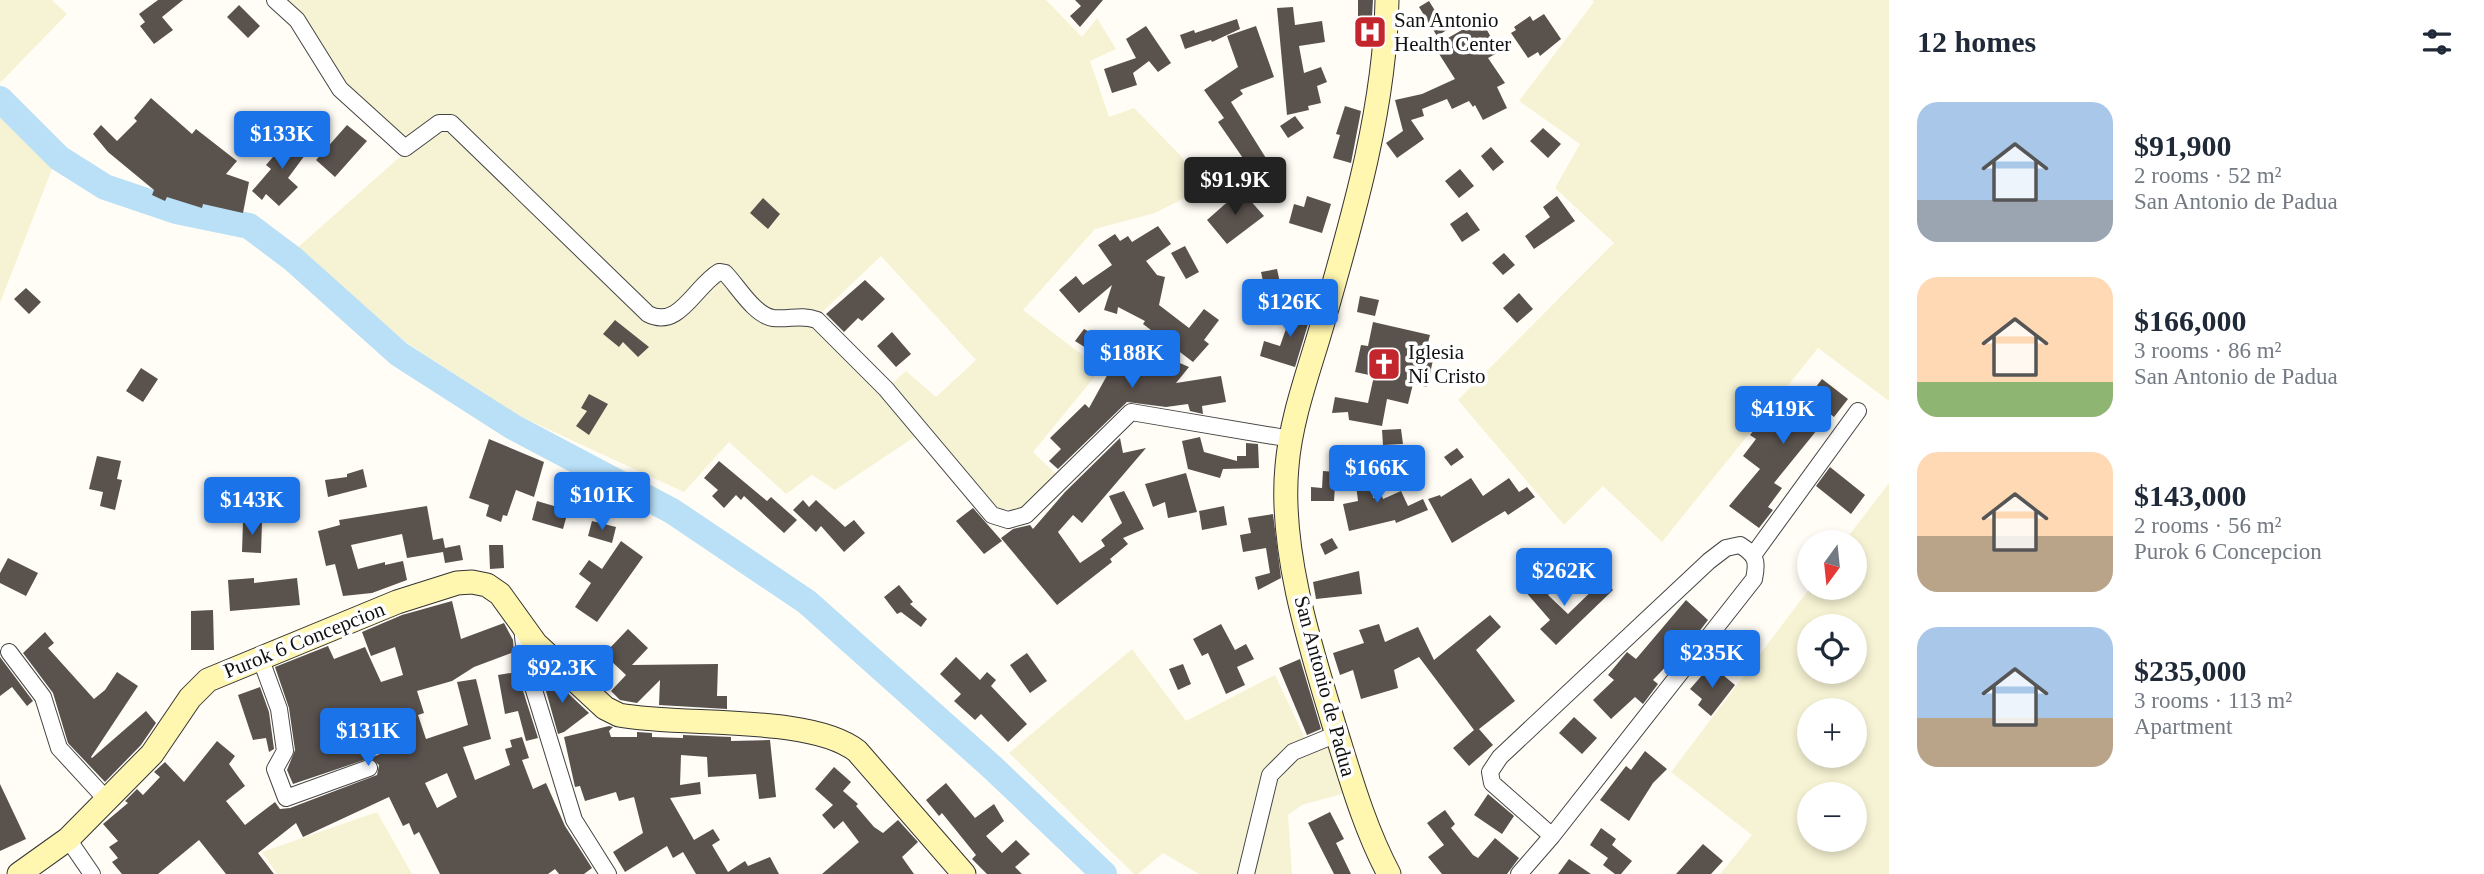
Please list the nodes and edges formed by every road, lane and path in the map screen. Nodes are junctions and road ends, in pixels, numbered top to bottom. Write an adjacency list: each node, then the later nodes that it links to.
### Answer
1 (275, 0): 4 (street)
2 (1387, 0): 4 (street, San Antonio de Padua)
3 (1858, 411): 5 (street)
4 (1291, 439): 9 (street, San Antonio de Padua)
5 (1754, 554): 12 (street); 12 (street)
6 (522, 628): 8 (street, Purok 6 Concepcion); 16 (street); 17 (street)
7 (9, 652): 11 (street)
8 (261, 657): 10 (street); 11 (street, Purok 6 Concepcion)
9 (1337, 734): 18 (street); 19 (street, San Antonio de Padua)
10 (369, 768)
11 (105, 799): 13 (street, Purok 6 Concepcion)
12 (1552, 836): 20 (street)
13 (68, 839): 14 (street, Purok 6 Concepcion); 15 (street)
14 (19, 874)
15 (92, 874)
16 (608, 874)
17 (964, 874)
18 (1246, 874)
19 (1390, 874)
20 (1519, 874)

